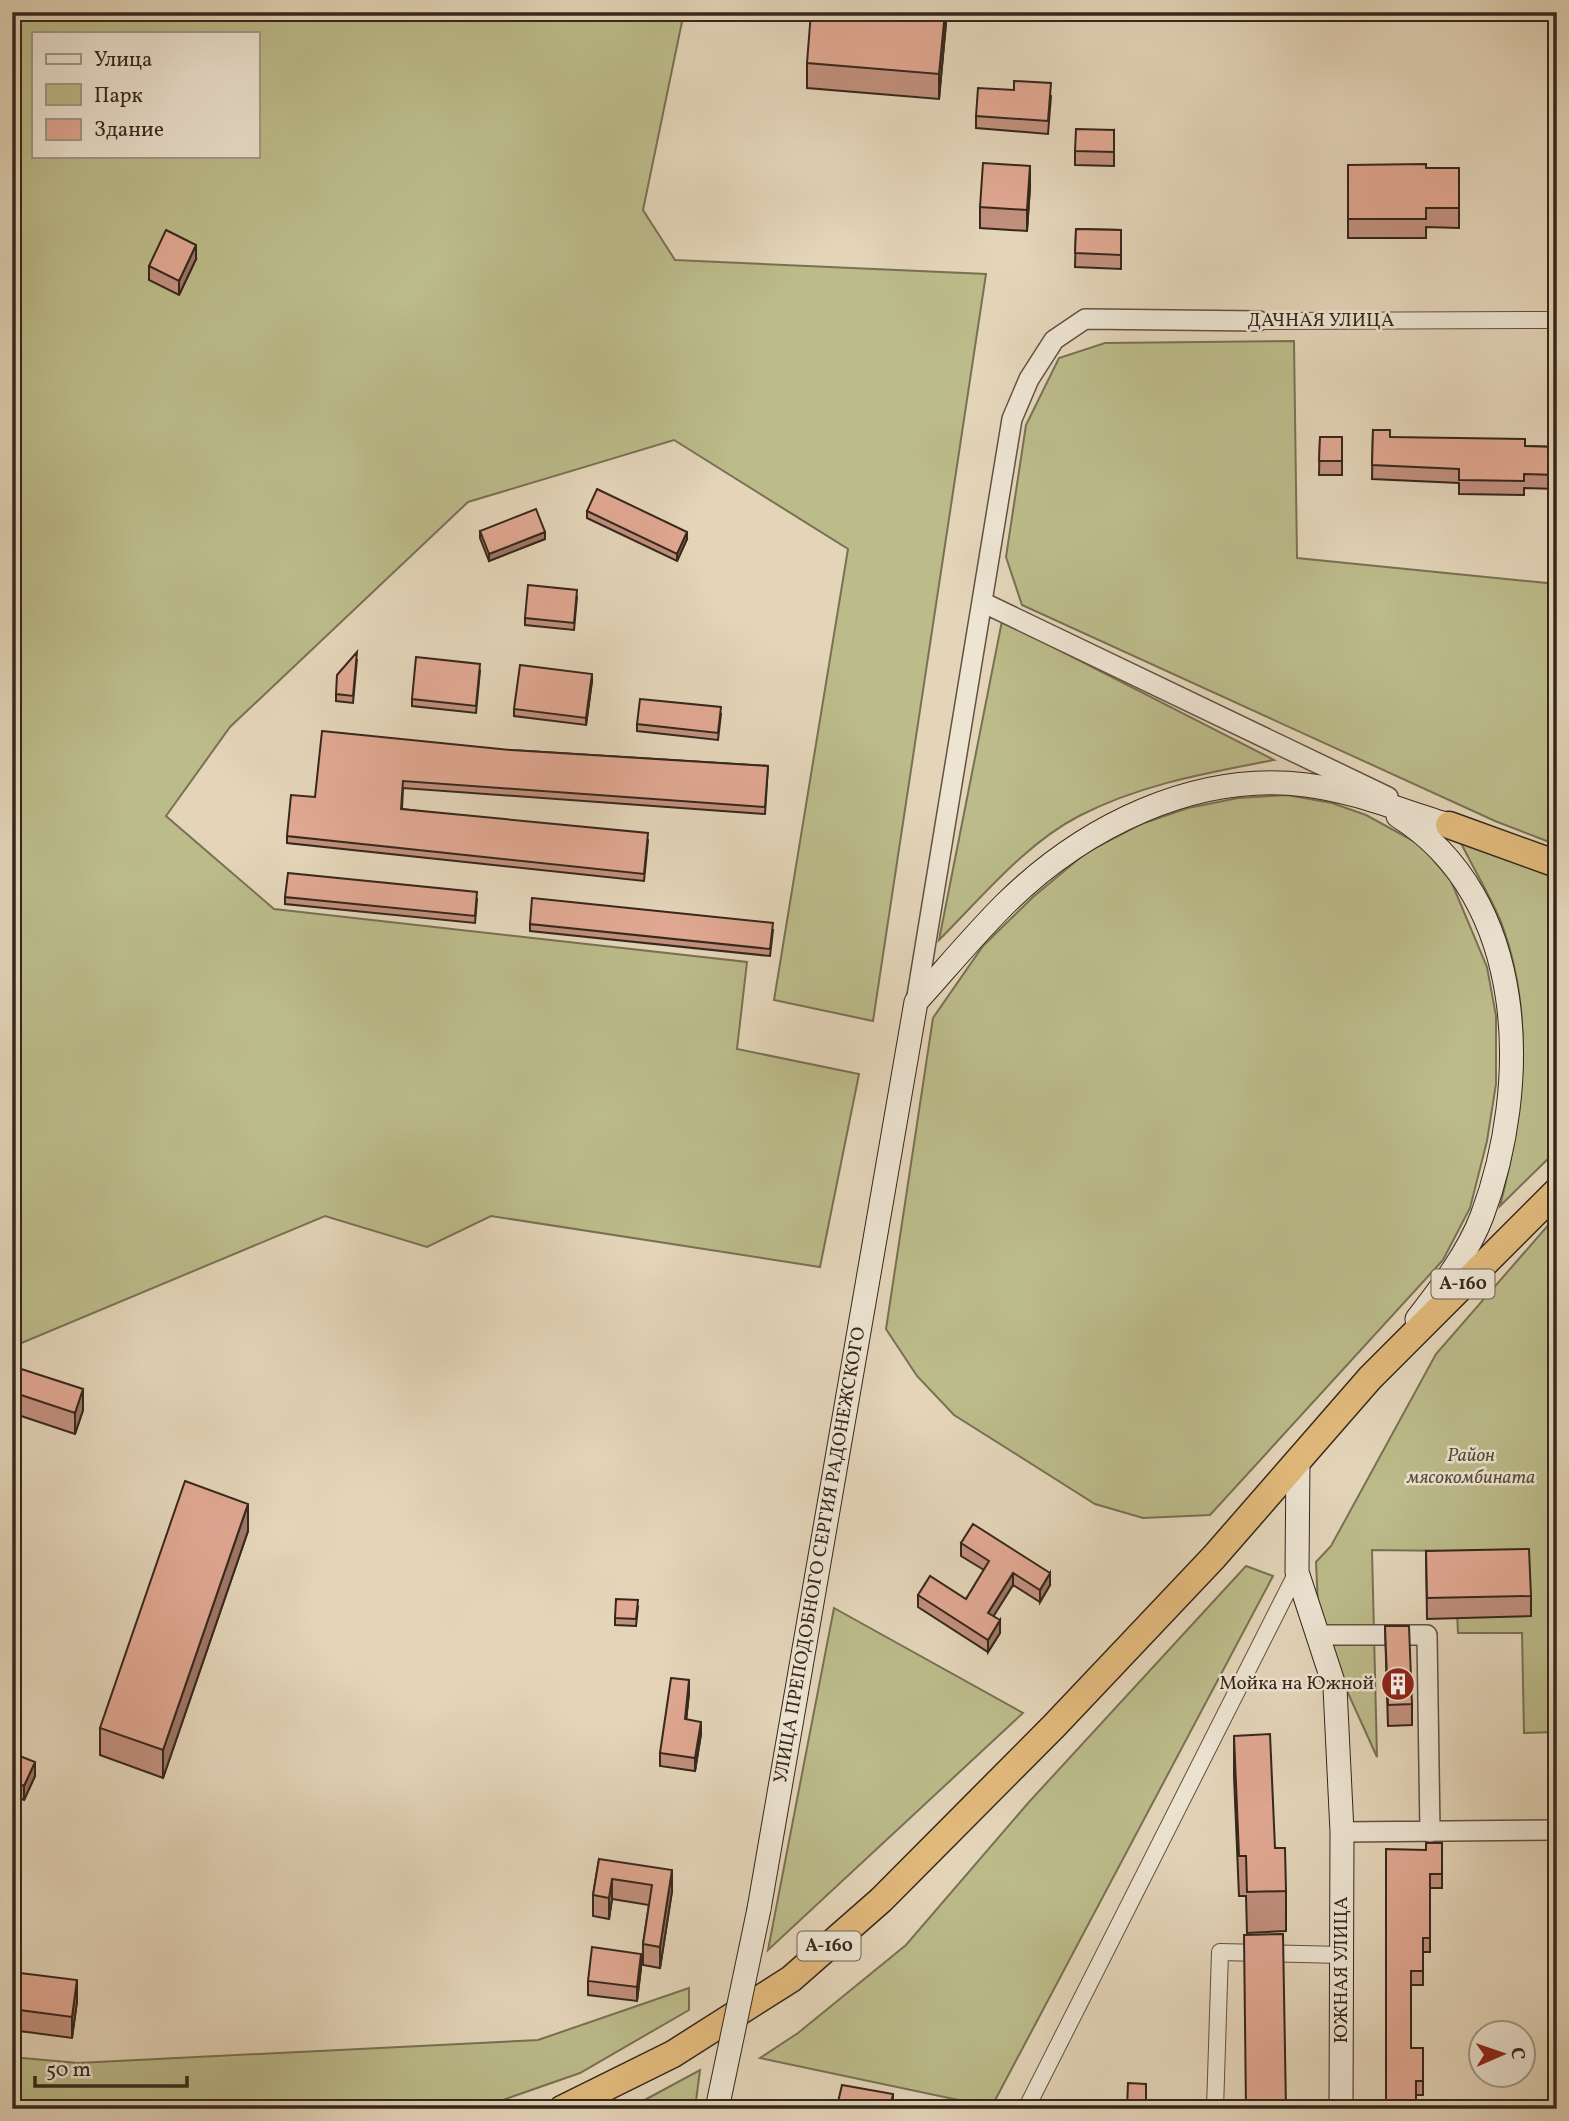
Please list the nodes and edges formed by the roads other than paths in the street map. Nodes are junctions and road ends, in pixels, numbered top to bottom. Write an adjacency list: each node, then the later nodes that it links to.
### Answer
1 (1557, 320): 2 (street, ДАЧНАЯ УЛИЦА)
2 (1259, 321): 3 (street, ДАЧНАЯ УЛИЦА)
3 (984, 603): 4 (street); 9 (street)
4 (1287, 750): 5 (street); 7 (street)
5 (1353, 795): 6 (main road); 9 (main road)
6 (1380, 805): 7 (main road); 11 (main road)
7 (1450, 825): 8 (highway)
8 (1557, 864)
9 (916, 1002): 20 (main road, УЛИЦА ПРЕПОДОБНОГО СЕРГИЯ РАДОНЕЖСКОГО, bridge)
10 (1557, 1191): 11 (highway, А-160)
11 (1370, 1378): 12 (highway, А-160)
12 (1298, 1459): 13 (main road, ЮЖНАЯ УЛИЦА); 19 (highway, А-160)
13 (1297, 1572): 14 (main road, ЮЖНАЯ УЛИЦА); 21 (street)
14 (1317, 1635): 16 (main road, ЮЖНАЯ УЛИЦА); 17 (street)
15 (1557, 1830): 17 (street)
16 (1342, 1832): 17 (street); 18 (main road, ЮЖНАЯ УЛИЦА)
17 (1430, 1832)
18 (1342, 1955): 22 (street); 23 (main road, ЮЖНАЯ УЛИЦА)
19 (562, 2109)
20 (717, 2109)
21 (1026, 2109)
22 (1216, 2109)
23 (1341, 2109)

